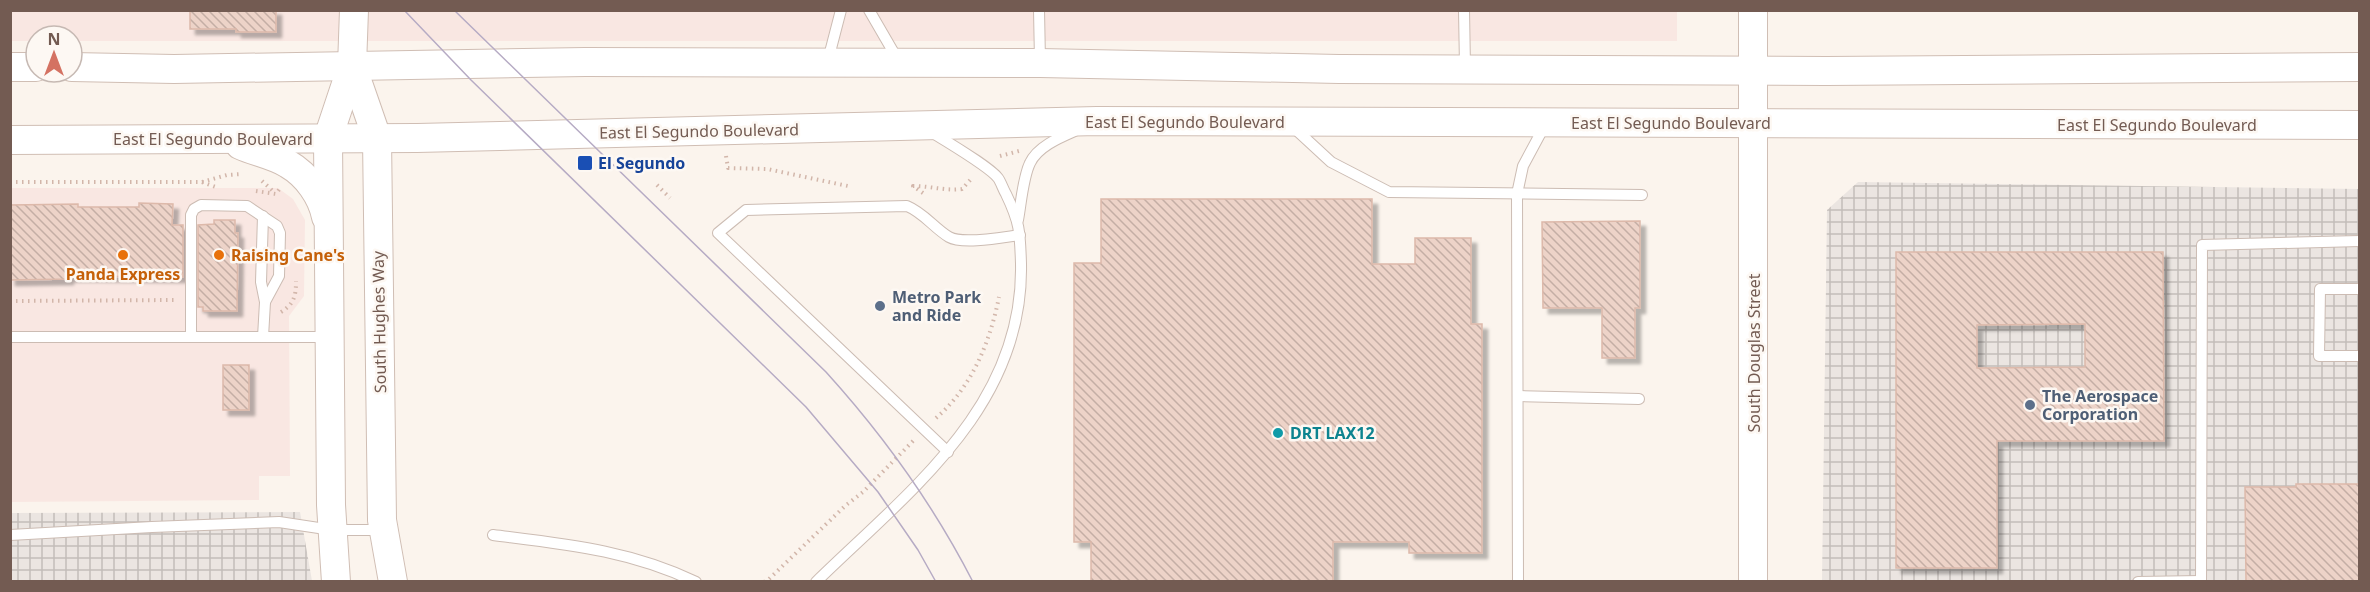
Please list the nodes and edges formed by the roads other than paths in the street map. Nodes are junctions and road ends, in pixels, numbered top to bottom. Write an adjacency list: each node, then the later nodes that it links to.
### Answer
1 (354, 10): 10 (main road)
2 (841, 10): 7 (lane)
3 (869, 10): 8 (lane)
4 (1039, 10): 9 (lane)
5 (1464, 10): 13 (lane)
6 (1753, 10): 14 (main road, South Douglas Street)
7 (827, 63): 8 (main road); 10 (main road)
8 (899, 63): 9 (main road)
9 (1040, 63): 13 (main road)
10 (352, 66): 11 (main road); 21 (main road); 22 (main road, South Hughes Way)
11 (84, 67)
12 (2360, 67): 14 (main road)
13 (1465, 69): 14 (main road)
14 (1754, 69): 18 (main road, South Douglas Street)
15 (1096, 121): 16 (main road, East El Segundo Boulevard); 20 (main road, East El Segundo Boulevard); 28 (lane)
16 (1287, 122): 17 (main road, East El Segundo Boulevard); 25 (lane)
17 (1547, 122): 18 (main road, East El Segundo Boulevard); 25 (lane)
18 (1755, 124): 19 (main road, East El Segundo Boulevard); 52 (main road, South Douglas Street)
19 (2360, 125)
20 (923, 126): 22 (main road, East El Segundo Boulevard); 28 (lane)
21 (328, 138): 22 (main road, East El Segundo Boulevard); 23 (main road, East El Segundo Boulevard); 29 (main road)
22 (377, 138): 43 (main road, South Hughes Way)
23 (224, 139): 24 (main road, East El Segundo Boulevard); 29 (main road)
24 (10, 140)
25 (1517, 194): 26 (lane); 39 (lane)
26 (1642, 195)
27 (263, 216): 33 (lane); 33 (lane); 35 (lane)
28 (1018, 220): 30 (lane)
29 (328, 223): 36 (main road)
30 (1020, 235): 41 (lane); 41 (lane)
31 (2360, 241): 46 (lane)
32 (2360, 289): 38 (lane)
33 (265, 302): 37 (lane)
34 (10, 337): 35 (lane)
35 (191, 337): 37 (lane)
36 (329, 337): 37 (lane); 42 (main road)
37 (263, 338)
38 (2360, 356)
39 (1518, 396): 40 (lane); 51 (lane)
40 (1639, 399)
41 (948, 452): 50 (lane)
42 (333, 530): 43 (lane); 45 (lane); 47 (main road)
43 (384, 530): 48 (main road, South Hughes Way)
44 (493, 535): 49 (lane)
45 (10, 536)
46 (2201, 581): 53 (lane)
47 (336, 582)
48 (393, 582)
49 (696, 582)
50 (816, 582)
51 (1518, 582)
52 (1753, 582)
53 (2139, 582)

